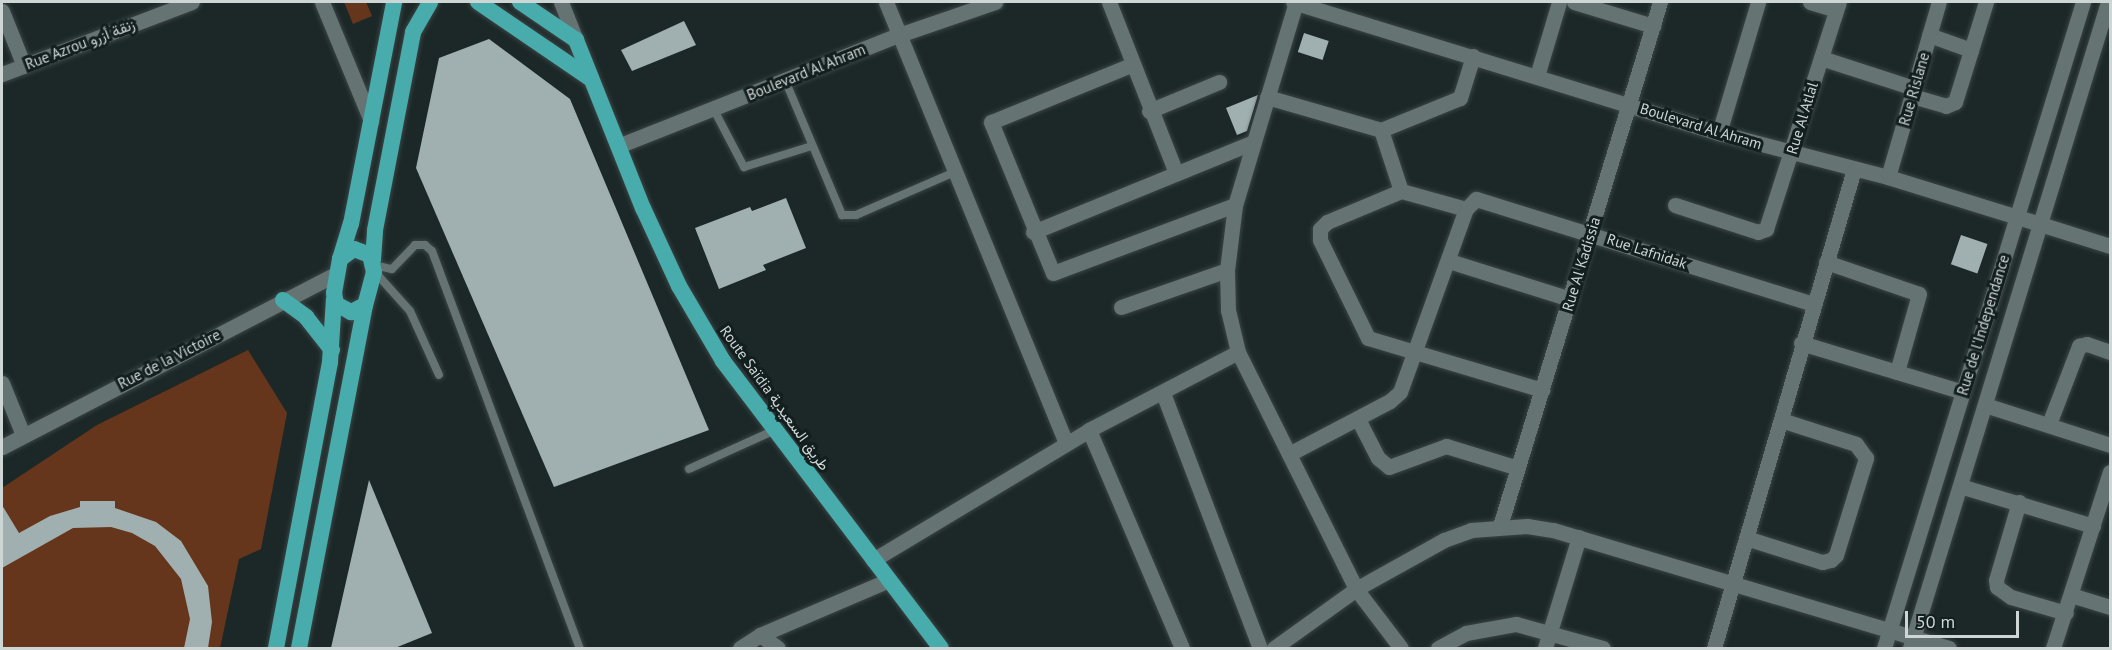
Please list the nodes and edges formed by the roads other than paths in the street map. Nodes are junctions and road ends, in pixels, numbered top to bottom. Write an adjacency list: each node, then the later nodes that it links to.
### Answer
1 (192, 2): 22 (street, Rue Azrou زنقة أزرو)
2 (322, 2): 43 (street)
3 (394, 2): 43 (highway)
4 (430, 2): 66 (highway)
5 (478, 2): 35 (highway)
6 (520, 2): 27 (highway)
7 (561, 2): 27 (street)
8 (886, 2): 25 (street)
9 (995, 2): 25 (street, Boulevard Al Ahram)
10 (1108, 2): 31 (street)
11 (1295, 2): 29 (street, Boulevard Al Ahram); 39 (street)
12 (1559, 2): 34 (street)
13 (1574, 2): 24 (street)
14 (1660, 2): 24 (street, Rue Al Kadissia)
15 (1758, 2): 45 (street)
16 (1810, 2): 21 (street)
17 (1939, 2): 26 (street, Rue Rislane)
18 (1986, 2): 28 (street)
19 (2083, 2): 58 (street, Rue de l'Independance)
20 (2108, 2): 59 (street, Rue de l'Independance)
21 (1837, 6): 30 (street, Rue Al Atlal)
22 (161, 7): 32 (street, Rue Azrou زنقة أزرو)
23 (2, 11): 32 (street)
24 (1653, 26): 40 (street, Rue Al Kadissia)
25 (899, 35): 36 (street, Boulevard Al Ahram); 51 (street)
26 (1929, 35): 28 (street); 38 (street, Rue Rislane)
27 (576, 39): 35 (highway, Route Saïdia طريق السعيدية)
28 (1971, 50): 38 (street)
29 (1473, 56): 34 (street, Boulevard Al Ahram); 44 (street)
30 (1821, 58): 38 (street); 49 (street, Rue Al Atlal)
31 (1131, 65): 42 (street); 60 (street)
32 (24, 66): 33 (street, Rue Azrou زنقة أزرو)
33 (2, 74)
34 (1537, 76): 40 (street, Boulevard Al Ahram)
35 (591, 79): 47 (highway, Route Saïdia طريق السعيدية)
36 (784, 80): 41 (street, Boulevard Al Ahram); 48 (lane)
37 (1219, 82): 42 (street)
38 (1913, 92): 53 (street, Rue Rislane)
39 (1267, 97): 44 (street); 46 (street)
40 (1629, 104): 45 (street, Boulevard Al Ahram); 61 (street, Rue Al Kadissia)
41 (713, 108): 47 (street, Boulevard Al Ahram); 48 (lane)
42 (1149, 111): 52 (street)
43 (371, 121): 65 (highway)
44 (1381, 130): 54 (street)
45 (1719, 133): 49 (street, Boulevard Al Ahram)
46 (1253, 142): 52 (street); 55 (street)
47 (618, 146): 89 (highway, Route Saïdia طريق السعيدية)
48 (812, 146): 51 (lane)
49 (1791, 154): 50 (street, Boulevard Al Ahram); 56 (street, Rue Al Atlal)
50 (1854, 169): 53 (street, Boulevard Al Ahram); 64 (street)
51 (955, 172): 92 (street)
52 (1176, 173): 60 (street)
53 (1888, 177): 58 (street, Boulevard Al Ahram)
54 (1401, 191): 57 (street); 78 (street)
55 (1235, 205): 60 (street); 67 (street)
56 (1675, 205)
57 (1466, 209): 61 (street, Rue Lafnidak); 63 (street)
58 (2016, 216): 59 (street, Boulevard Al Ahram); 83 (street, Rue de l'Independance)
59 (2040, 224): 62 (street, Boulevard Al Ahram); 85 (street, Rue de l'Independance)
60 (1033, 232)
61 (1590, 233): 69 (street, Rue Al Kadissia); 71 (street, Rue Lafnidak)
62 (2110, 246)
63 (1449, 261): 69 (street); 78 (street)
64 (1826, 262): 71 (street); 79 (street)
65 (339, 266): 66 (highway); 68 (highway); 70 (street, Rue de la Victoire)
66 (374, 266): 72 (highway); 80 (lane); 118 (lane)
67 (1227, 270): 73 (street); 76 (street)
68 (334, 299): 72 (highway); 75 (highway)
69 (1570, 299): 82 (street, Rue Al Kadissia)
70 (283, 300): 75 (highway); 91 (street, Rue de la Victoire)
71 (1813, 304): 74 (street)
72 (365, 305): 117 (highway)
73 (1121, 307)
74 (1801, 343): 79 (street); 87 (street)
75 (332, 350): 116 (highway)
76 (1238, 352): 84 (street); 95 (street)
77 (2110, 352): 88 (street)
78 (1417, 353): 82 (street); 86 (street)
79 (1897, 372): 83 (street)
80 (439, 375)
81 (2, 383): 91 (street)
82 (1542, 390): 96 (street, Rue Al Kadissia)
83 (1963, 392): 112 (street, Rue de l'Independance)
84 (1163, 393): 90 (street); 123 (street)
85 (1985, 405): 88 (street); 99 (street, Rue de l'Independance)
86 (1358, 419): 95 (street); 96 (street)
87 (1781, 420): 104 (street); 104 (street)
88 (2049, 424): 93 (street)
89 (775, 430): 97 (lane); 105 (highway, Route Saïdia طريق السعيدية)
90 (1089, 430): 92 (street); 122 (street)
91 (23, 435): 94 (street, Rue de la Victoire)
92 (1066, 443): 105 (street)
93 (2110, 445)
94 (2, 447)
95 (1289, 454): 108 (street)
96 (1518, 468): 101 (street, Rue Al Kadissia)
97 (689, 469)
98 (2110, 479): 102 (street)
99 (1960, 486): 100 (street); 115 (street, Rue de l'Independance)
100 (2019, 502): 102 (street); 111 (street)
101 (1500, 526): 103 (street); 108 (street)
102 (2093, 526): 109 (street)
103 (1579, 537): 107 (street); 113 (street)
104 (1746, 538): 107 (street)
105 (873, 560): 106 (highway, Route Saïdia طريق السعيدية)
106 (889, 580): 114 (street); 121 (highway, Route Saïdia طريق السعيدية)
107 (1733, 583): 112 (street); 129 (street)
108 (1356, 589): 124 (street); 125 (street)
109 (2071, 595): 110 (street); 111 (street)
110 (2110, 607)
111 (2066, 613): 132 (street)
112 (1889, 630): 115 (street); 130 (street, Rue de l'Independance)
113 (1550, 632): 126 (street); 127 (street); 128 (street)
114 (760, 635): 119 (street); 120 (street)
115 (1912, 643): 131 (street)
116 (276, 648)
117 (299, 648)
118 (580, 648)
119 (740, 648)
120 (778, 648)
121 (941, 648)
122 (1182, 648)
123 (1260, 648)
124 (1274, 648)
125 (1401, 648)
126 (1438, 648)
127 (1545, 648)
128 (1603, 648)
129 (1714, 648)
130 (1884, 648)
131 (1949, 648)
132 (2053, 648)

